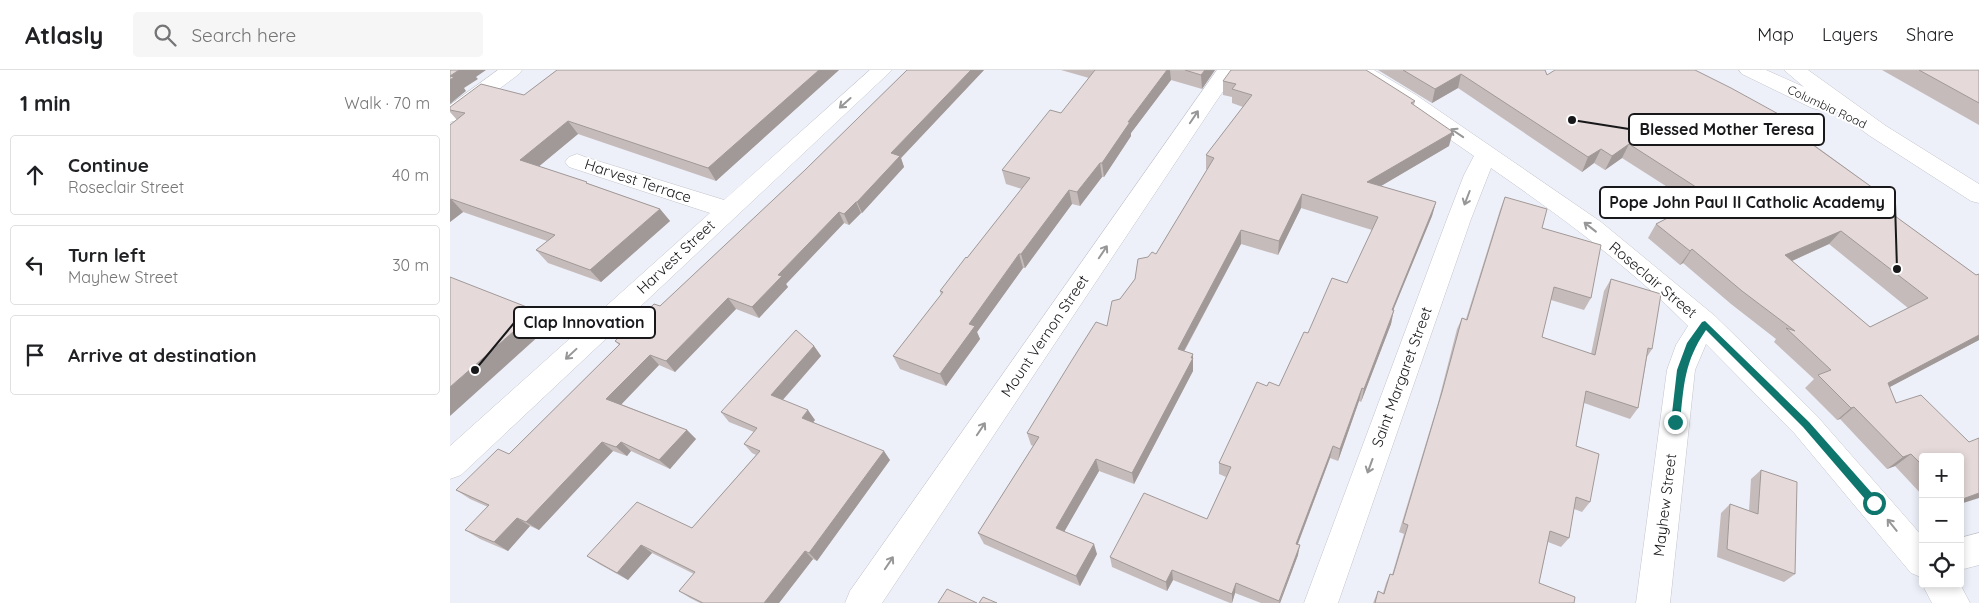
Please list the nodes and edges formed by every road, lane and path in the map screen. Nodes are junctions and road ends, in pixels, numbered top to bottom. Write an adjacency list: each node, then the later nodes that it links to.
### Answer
1 (512, 70): 7 (street)
2 (882, 70): 12 (street, Harvest Street, one-way to 12)
3 (1228, 70): 19 (street, Mount Vernon Street, one-way to 3)
4 (1359, 70): 9 (street, Roseclair Street, one-way to 4)
5 (1749, 70): 8 (street, Columbia Road)
6 (1794, 70): 8 (street, Columbia Road)
7 (450, 115)
8 (1878, 130): 11 (street, Columbia Road)
9 (1487, 154): 13 (street, Roseclair Street, one-way to 9); 20 (street, Saint Margaret Street, one-way to 20)
10 (577, 162): 12 (street, Harvest Terrace)
11 (1979, 195)
12 (728, 210): 14 (street, Harvest Street, one-way to 14)
13 (1705, 324): 17 (street, Roseclair Street, one-way to 13); 21 (street, Mayhew Street)
14 (450, 465)
15 (1979, 549): 16 (street)
16 (1964, 553)
17 (1919, 557)
18 (1942, 588): 22 (street)
19 (862, 603)
20 (1321, 603)
21 (1653, 603)
22 (1953, 603)

